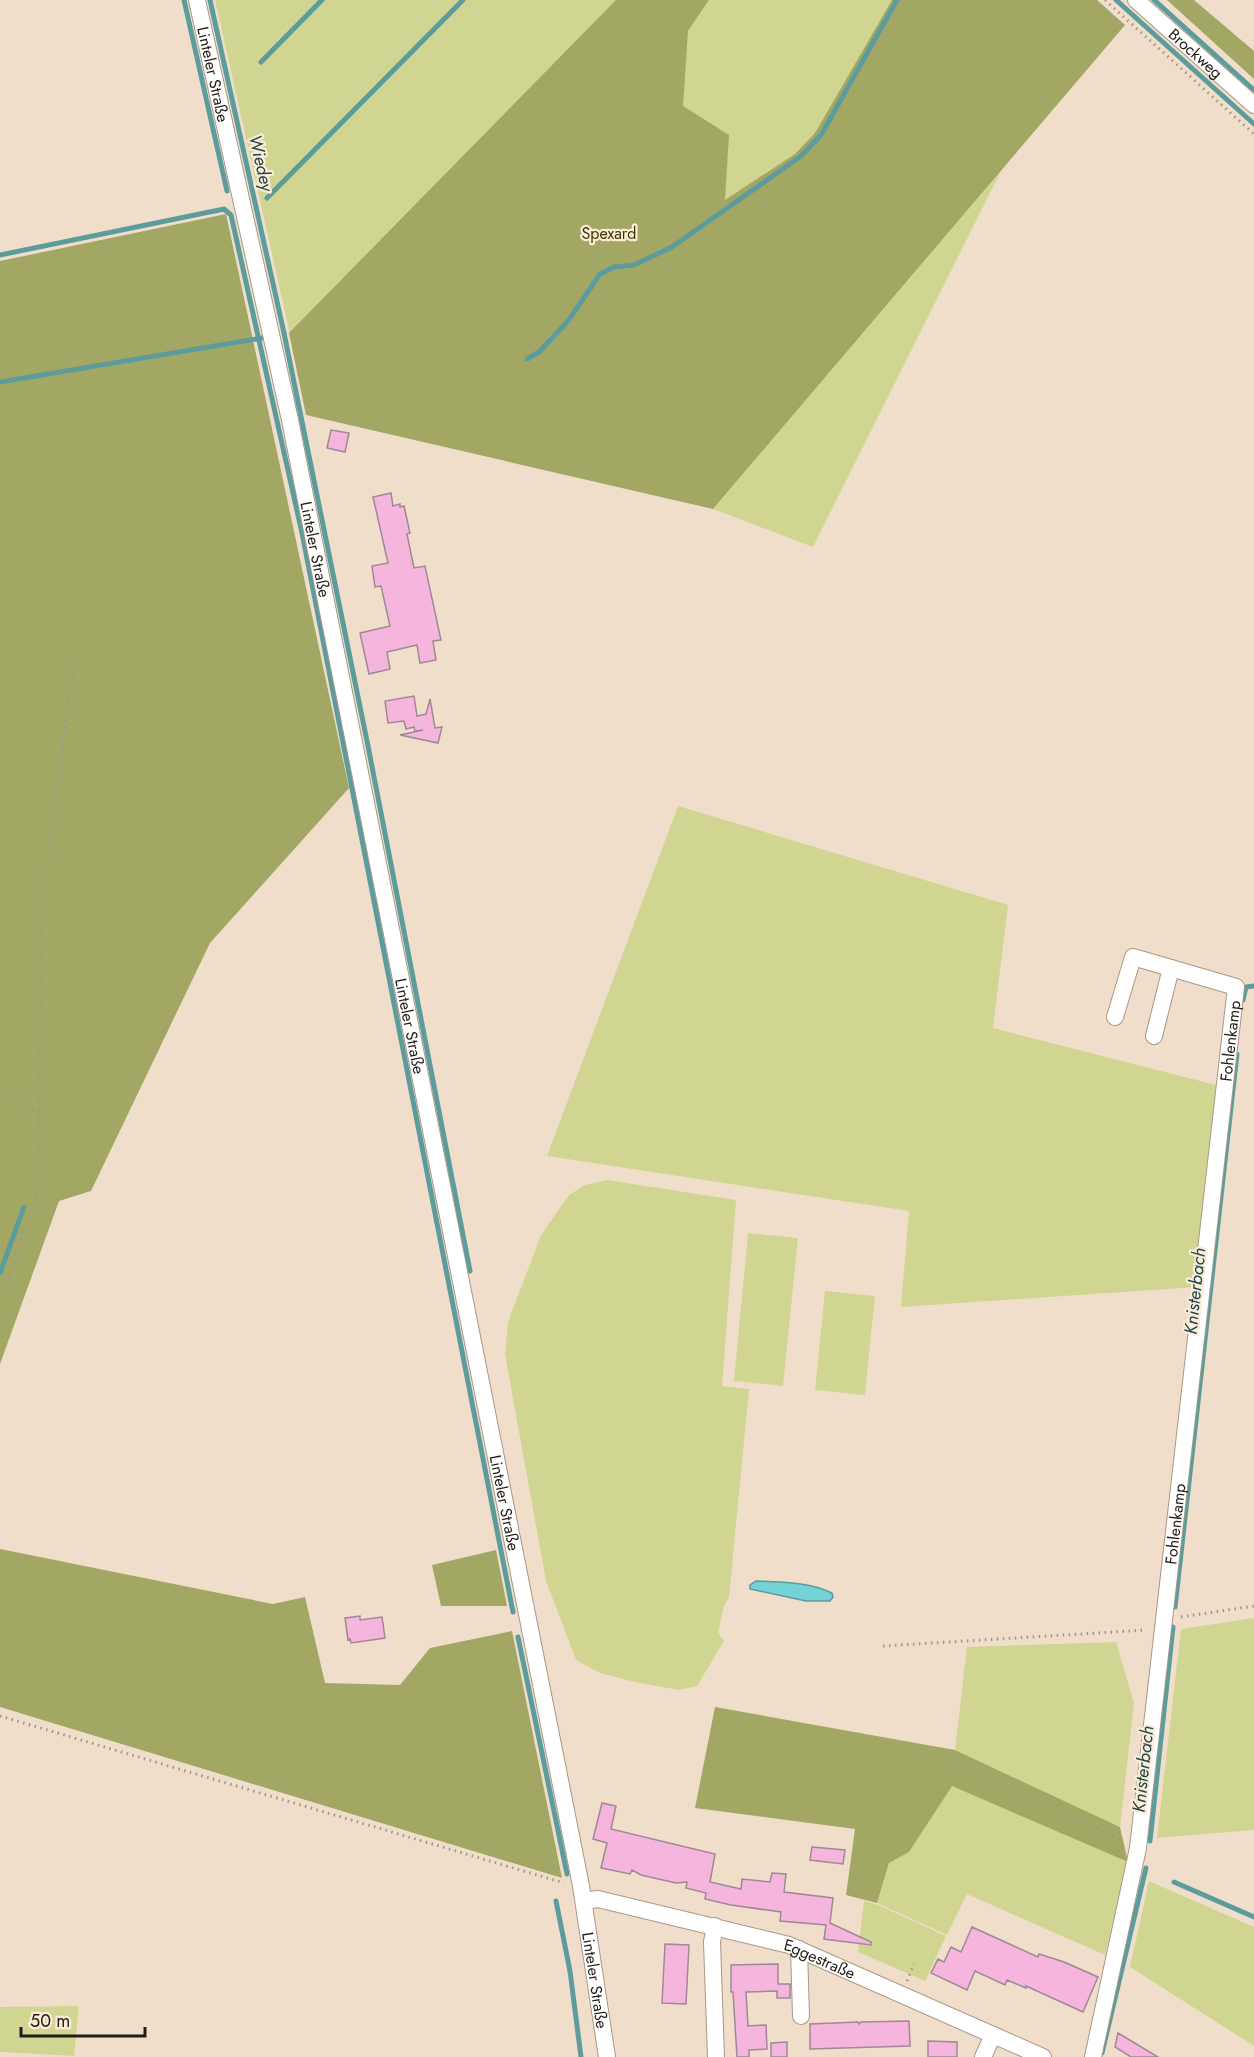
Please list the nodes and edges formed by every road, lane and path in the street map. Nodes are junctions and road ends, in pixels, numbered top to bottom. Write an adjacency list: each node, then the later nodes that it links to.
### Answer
1 (197, 0): 19 (street, Linteler Straße)
2 (1106, 0): 5 (path)
3 (1136, 0): 4 (street, Brockweg)
4 (1254, 105)
5 (1254, 134)
6 (77, 658): 11 (path)
7 (1171, 968): 8 (street); 9 (street); 14 (street, Fohlenkamp)
8 (1114, 1017)
9 (1154, 1036)
10 (0, 1093): 11 (path)
11 (39, 1113): 12 (path)
12 (0, 1302)
13 (1254, 1606): 14 (path)
14 (1163, 1624): 15 (path); 18 (street, Fohlenkamp)
15 (883, 1646)
16 (0, 1716): 19 (path)
17 (949, 1761): 18 (path)
18 (1138, 1848): 31 (street, Fohlenkamp)
19 (579, 1879): 20 (street, Linteler Straße)
20 (584, 1901): 21 (street, Eggestraße); 27 (street, Linteler Straße)
21 (715, 1926): 22 (street, Eggestraße); 28 (street)
22 (800, 1950): 25 (street); 26 (street, Eggestraße)
23 (914, 1964): 24 (path)
24 (910, 1974)
25 (801, 2016)
26 (993, 2035): 29 (street); 30 (street, Eggestraße)
27 (608, 2057)
28 (716, 2057)
29 (983, 2057)
30 (1044, 2057)
31 (1093, 2057)

